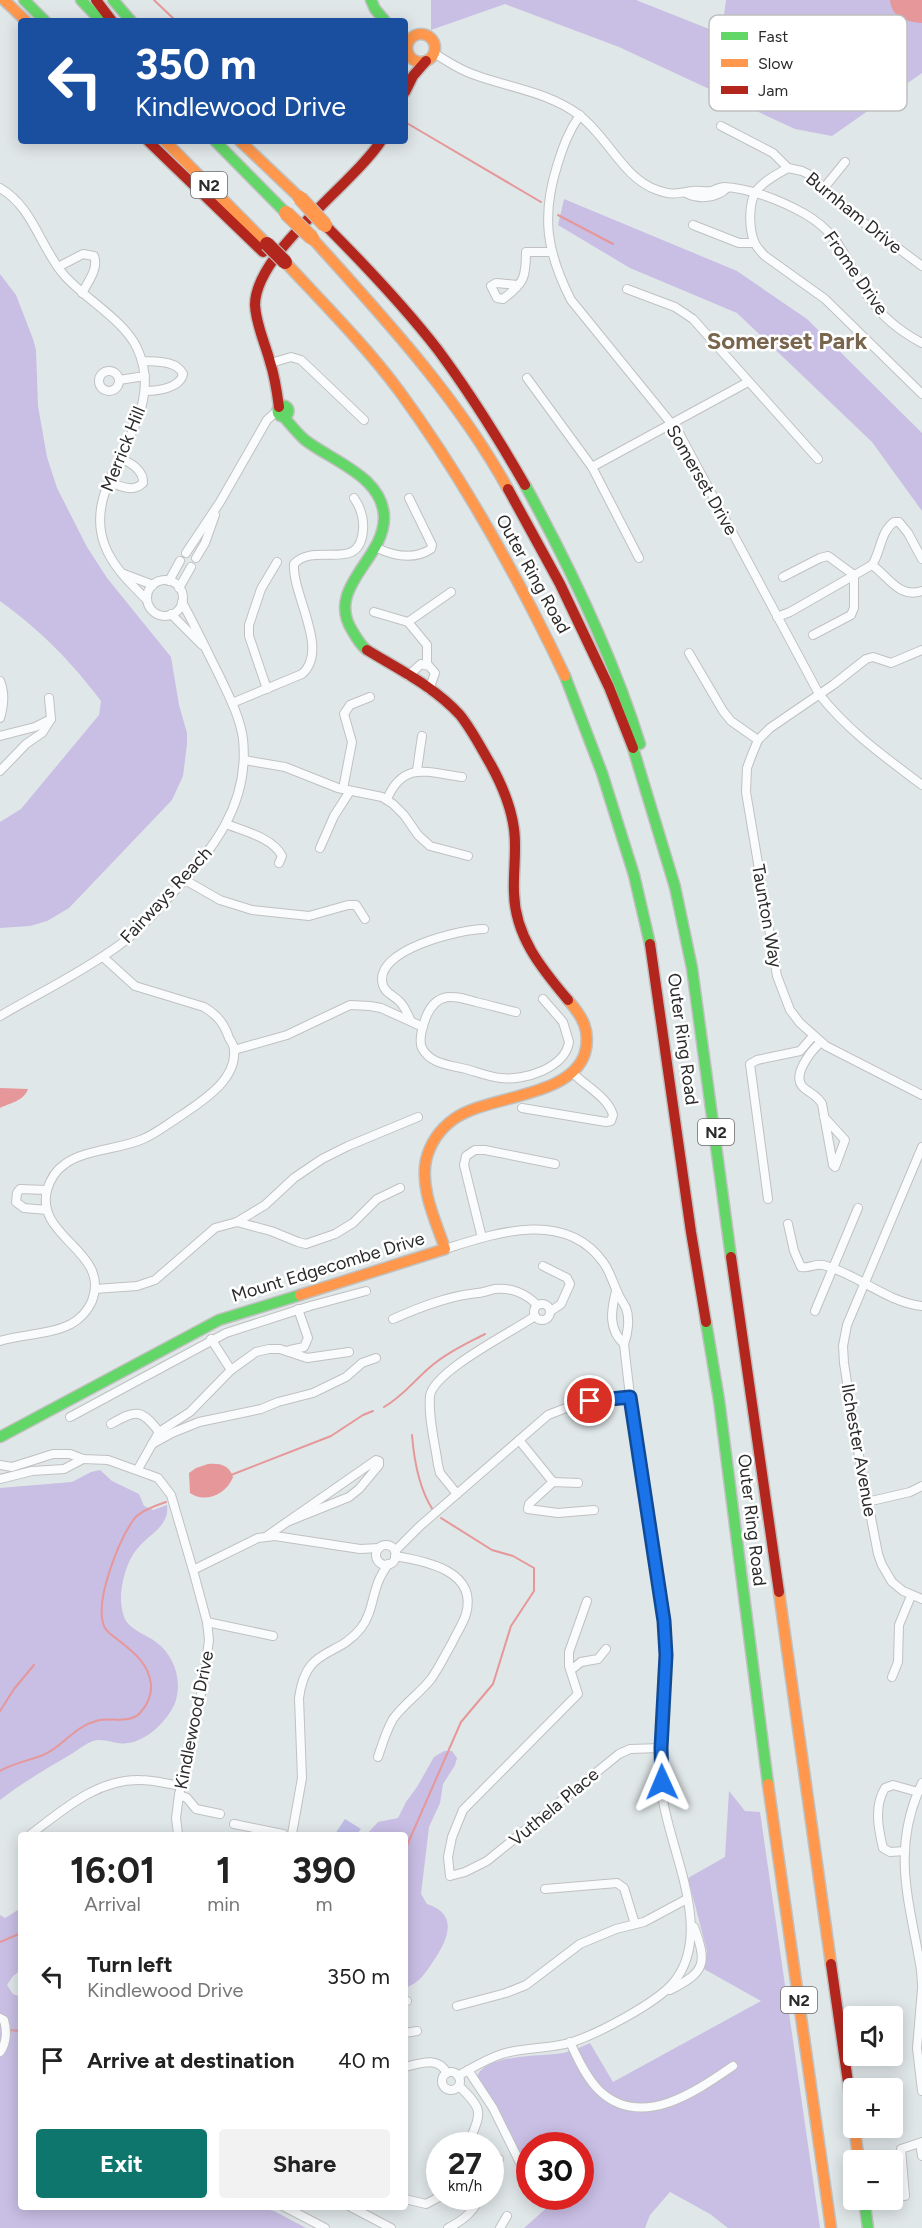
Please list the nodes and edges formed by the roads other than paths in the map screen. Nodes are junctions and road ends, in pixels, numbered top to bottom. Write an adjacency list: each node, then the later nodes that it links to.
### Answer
1 (4, 0): 8 (main road)
2 (15, 0): 9 (main road)
3 (24, 0): 10 (main road)
4 (81, 0): 11 (main road)
5 (96, 0): 12 (main road)
6 (113, 0): 13 (main road)
7 (371, 0): 14 (main road)
8 (23, 18)
9 (33, 18)
10 (42, 18)
11 (98, 18)
12 (110, 18)
13 (128, 18)
14 (382, 18)
15 (411, 33): 18 (main road)
16 (408, 52): 18 (main road)
17 (408, 56): 19 (main road)
18 (430, 57): 19 (main road); 21 (street)
19 (412, 76): 20 (main road)
20 (408, 85)
21 (580, 116): 33 (street, Frome Drive); 39 (street, Somerset Drive)
22 (721, 126): 30 (street)
23 (151, 144): 38 (main road)
24 (165, 144): 38 (main road, Outer Ring Road / N2)
25 (219, 144): 34 (main road, Outer Ring Road / N2)
26 (229, 144): 34 (main road)
27 (242, 144): 34 (main road)
28 (379, 144): 47 (main road)
29 (846, 162): 32 (street)
30 (788, 168): 32 (street, Burnham Drive); 33 (street, Burnham Drive)
31 (0, 188): 41 (street, Merrick Hill)
32 (824, 188): 40 (street, Burnham Drive)
33 (755, 193): 37 (street); 45 (street, Frome Drive)
34 (293, 207): 36 (main road, Outer Ring Road / N2, bridge); 36 (main road, bridge)
35 (693, 225): 37 (street)
36 (318, 232): 112 (main road, Outer Ring Road / N2); 112 (main road)
37 (754, 243): 53 (street)
38 (265, 248): 251 (main road, Outer Ring Road / N2, bridge)
39 (551, 252): 42 (street); 56 (street, Somerset Drive)
40 (922, 266)
41 (58, 267): 44 (street, Merrick Hill); 44 (street)
42 (517, 285)
43 (627, 289): 51 (street)
44 (82, 293): 46 (street, Merrick Hill)
45 (922, 343)
46 (142, 362): 48 (street, Merrick Hill); 52 (street, Merrick Hill)
47 (271, 363): 54 (main road); 55 (street)
48 (145, 376): 50 (street); 52 (street, Merrick Hill)
49 (527, 378): 59 (street)
50 (119, 380)
51 (748, 382): 56 (street); 58 (street)
52 (145, 391): 57 (street, Merrick Hill)
53 (922, 394)
54 (279, 412): 63 (street); 64 (main road)
55 (363, 420)
56 (671, 423): 59 (street); 85 (street, Somerset Drive)
57 (120, 459): 60 (street, Merrick Hill); 60 (street)
58 (819, 459)
59 (592, 467): 67 (street)
60 (108, 482): 73 (street, Merrick Hill)
61 (354, 498): 94 (street)
62 (410, 498): 64 (street)
63 (219, 502): 65 (street); 66 (street)
64 (377, 548): 92 (main road)
65 (186, 553)
66 (196, 558)
67 (639, 558)
68 (922, 559): 71 (street)
69 (180, 561): 76 (street)
70 (277, 562): 94 (street)
71 (872, 565): 74 (street); 79 (street)
72 (191, 567): 78 (street)
73 (122, 573): 77 (street); 81 (street, Merrick Hill)
74 (854, 575): 75 (street); 85 (street); 87 (street)
75 (783, 578)
76 (170, 581): 77 (street); 78 (street)
77 (153, 585): 81 (street)
78 (180, 588): 82 (street, Fairways Reach)
79 (922, 591)
80 (451, 592): 86 (street)
81 (147, 600): 84 (street, Fairways Reach)
82 (182, 602): 84 (street); 88 (street, Fairways Reach)
83 (374, 612): 86 (street)
84 (171, 615): 88 (street, Fairways Reach)
85 (777, 617): 96 (street, Somerset Drive)
86 (408, 622): 91 (street)
87 (813, 635)
88 (206, 648): 99 (street, Fairways Reach)
89 (922, 650): 96 (street, Taunton Way)
90 (689, 653): 104 (street)
91 (426, 664): 92 (street); 95 (street)
92 (408, 676): 95 (main road)
93 (0, 681): 100 (street)
94 (267, 689): 99 (street)
95 (429, 690): 129 (main road)
96 (819, 694): 104 (street, Taunton Way); 109 (street, Somerset Drive)
97 (370, 697): 110 (street)
98 (49, 698): 101 (street)
99 (232, 703): 105 (street, Fairways Reach)
100 (0, 718)
101 (51, 719): 102 (street); 107 (street)
102 (0, 736)
103 (422, 736): 106 (street)
104 (758, 740): 126 (street, Taunton Way)
105 (244, 760): 110 (street); 113 (street, Fairways Reach)
106 (417, 770): 108 (street); 111 (street)
107 (0, 771)
108 (462, 777)
109 (922, 785)
110 (346, 790): 111 (street); 114 (street)
111 (387, 799): 115 (street)
112 (647, 800): 232 (main road, Outer Ring Road / N2)
113 (226, 824): 116 (street); 117 (street, Fairways Reach)
114 (320, 848)
115 (468, 856)
116 (279, 863)
117 (185, 880): 118 (street); 120 (street, Fairways Reach)
118 (364, 919)
119 (484, 929): 124 (street)
120 (103, 957): 123 (street, Fairways Reach); 128 (street)
121 (543, 999): 125 (street)
122 (516, 1012): 125 (street)
123 (0, 1016)
124 (411, 1021): 125 (street); 128 (street)
125 (423, 1027)
126 (813, 1036): 127 (street, Taunton Way); 138 (street)
127 (821, 1042): 130 (street, Taunton Way); 133 (street)
128 (234, 1050): 137 (street)
129 (573, 1072): 131 (street); 144 (main road, Mount Edgecombe Drive)
130 (922, 1095)
131 (522, 1108)
132 (418, 1117): 141 (street)
133 (824, 1117): 133 (street)
134 (922, 1147): 147 (street, Ilchester Avenue)
135 (555, 1164): 143 (street)
136 (400, 1188): 141 (street)
137 (47, 1191): 140 (street); 140 (street)
138 (768, 1199)
139 (858, 1208): 146 (street)
140 (47, 1210): 148 (street)
141 (237, 1222): 148 (street)
142 (788, 1224): 146 (street)
143 (482, 1238): 144 (street); 150 (street)
144 (445, 1249): 168 (main road, Mount Edgecombe Drive)
145 (543, 1266): 154 (street)
146 (833, 1268): 147 (street); 155 (street)
147 (866, 1284): 152 (street); 182 (street, Ilchester Avenue)
148 (95, 1289): 159 (street)
149 (366, 1291): 153 (street)
150 (616, 1291): 160 (street); 160 (street)
151 (537, 1305): 154 (street); 156 (street); 157 (street)
152 (922, 1306)
153 (298, 1309): 158 (street); 161 (street)
154 (551, 1311): 156 (street)
155 (815, 1311)
156 (535, 1316): 181 (street)
157 (393, 1319)
158 (211, 1340): 164 (street); 166 (street)
159 (0, 1341)
160 (624, 1344): 165 (street)
161 (290, 1350): 162 (street); 164 (street)
162 (349, 1352)
163 (376, 1358): 172 (street)
164 (231, 1370): 169 (street)
165 (630, 1397): 171 (street); 202 (street)
166 (70, 1417)
167 (111, 1425): 169 (street)
168 (14, 1431): 170 (main road, Mount Edgecombe Drive); 173 (main road, Mount Edgecombe Drive)
169 (159, 1432): 172 (street)
170 (0, 1437)
171 (519, 1440): 178 (street); 181 (street)
172 (151, 1444): 176 (street)
173 (0, 1447)
174 (83, 1459): 175 (street, Kindlewood Drive); 176 (street, Kindlewood Drive); 177 (street, Kindlewood Drive)
175 (0, 1465)
176 (138, 1469): 192 (street, Kindlewood Drive)
177 (0, 1479)
178 (553, 1482): 179 (street); 183 (street)
179 (578, 1483)
180 (922, 1486): 182 (street)
181 (457, 1494): 186 (street)
182 (867, 1502): 194 (street, Ilchester Avenue)
183 (594, 1510)
184 (289, 1521): 184 (street); 185 (street)
185 (267, 1536): 188 (street); 192 (street)
186 (410, 1536): 187 (street); 189 (street)
187 (382, 1546): 188 (street); 189 (street); 190 (street)
188 (360, 1549): 190 (street)
189 (395, 1554): 191 (street); 203 (street)
190 (377, 1559): 191 (street); 193 (street)
191 (388, 1564): 193 (street)
192 (193, 1570): 197 (street, Kindlewood Drive)
193 (379, 1580): 213 (street)
194 (911, 1596): 195 (street, Ilchester Avenue); 201 (street)
195 (922, 1599)
196 (587, 1601): 200 (street)
197 (207, 1622): 198 (street); 205 (street, Kindlewood Drive)
198 (273, 1636)
199 (606, 1649): 200 (street)
200 (571, 1670): 202 (street, Vuthela Place)
201 (892, 1677)
202 (661, 1748): 216 (street)
203 (378, 1757)
204 (922, 1783): 206 (street)
205 (182, 1786): 207 (street, Kindlewood Drive); 210 (street)
206 (918, 1792): 214 (street); 214 (street)
207 (179, 1795): 208 (street); 211 (street, Kindlewood Drive)
208 (220, 1814)
209 (234, 1824): 212 (street)
210 (34, 1832)
211 (178, 1832)
212 (273, 1832)
213 (292, 1832)
214 (905, 1851): 219 (street)
215 (545, 1889): 218 (street)
216 (687, 1899): 217 (street); 218 (street)
217 (690, 1918): 220 (street); 220 (street)
218 (635, 1924): 221 (street)
219 (922, 1987): 234 (street)
220 (663, 1993): 225 (street)
221 (457, 2006)
222 (0, 2018): 226 (street)
223 (417, 2031): 224 (street)
224 (408, 2033)
225 (570, 2042): 228 (street); 229 (street)
226 (0, 2052)
227 (408, 2066): 230 (street)
228 (733, 2066)
229 (468, 2070): 231 (street); 237 (street)
230 (447, 2073): 231 (street); 233 (street)
231 (458, 2076): 233 (street)
232 (847, 2078)
233 (459, 2086): 235 (street)
234 (922, 2091)
235 (473, 2132)
236 (921, 2143): 238 (street); 239 (street)
237 (516, 2155)
238 (922, 2156)
239 (905, 2196)
240 (408, 2200): 241 (street)
241 (426, 2204)
242 (291, 2210): 247 (street)
243 (357, 2210): 248 (street)
244 (471, 2210): 249 (street)
245 (866, 2210): 252 (main road)
246 (507, 2216): 250 (street)
247 (325, 2228)
248 (391, 2228)
249 (448, 2228)
250 (500, 2228)
251 (831, 2228)
252 (868, 2228)

